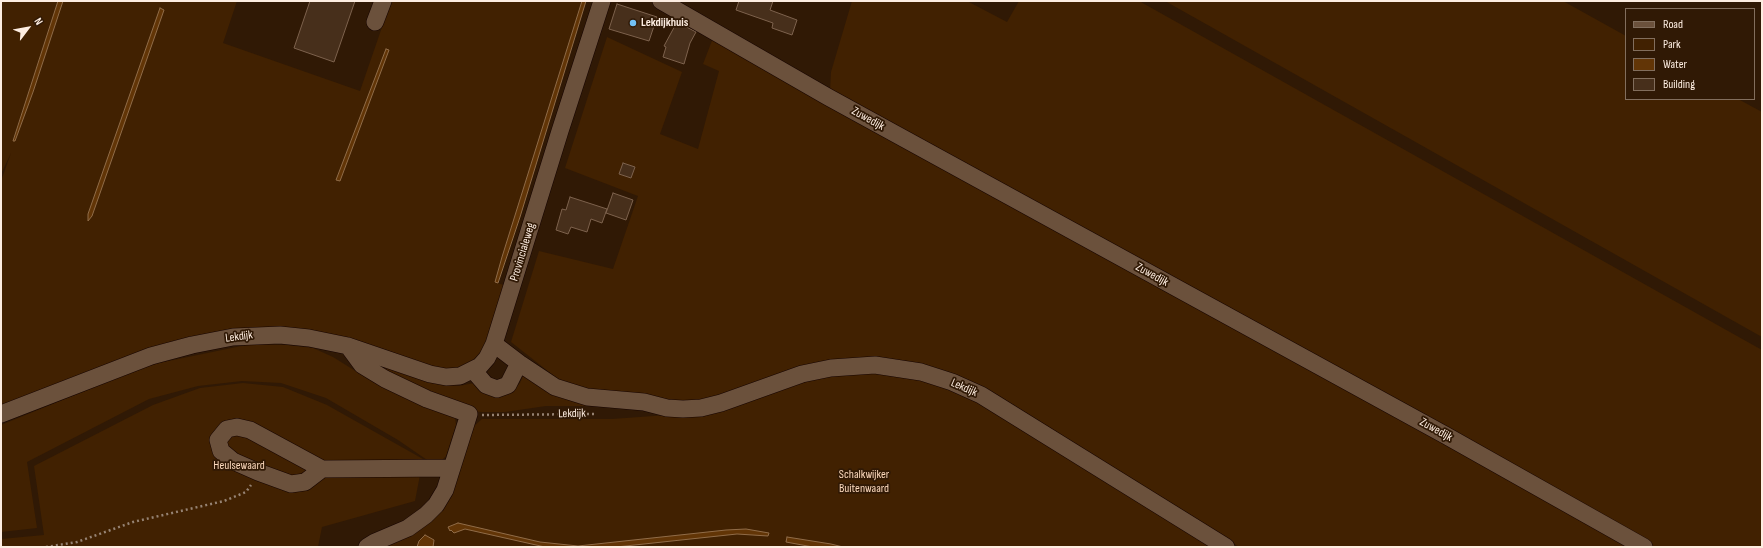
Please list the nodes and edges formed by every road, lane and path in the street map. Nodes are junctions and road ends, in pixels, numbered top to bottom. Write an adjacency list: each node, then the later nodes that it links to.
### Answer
1 (383, 1): 4 (street)
2 (602, 1): 5 (street, Provincialeweg)
3 (661, 1): 18 (street, Zuwedijk)
4 (375, 22)
5 (494, 344): 7 (street, Lekdijk); 8 (street, Provincialeweg)
6 (348, 346): 8 (street, Provincialeweg); 9 (street, Lekdijk); 10 (street)
7 (519, 363): 8 (street); 17 (street, Lekdijk)
8 (473, 370)
9 (1, 414)
10 (472, 414): 11 (path, Lekdijk); 12 (street)
11 (598, 414)
12 (451, 468): 13 (street); 16 (street)
13 (322, 469): 14 (street); 14 (street)
14 (258, 472): 15 (path)
15 (46, 547)
16 (367, 547)
17 (1226, 547)
18 (1644, 547)

